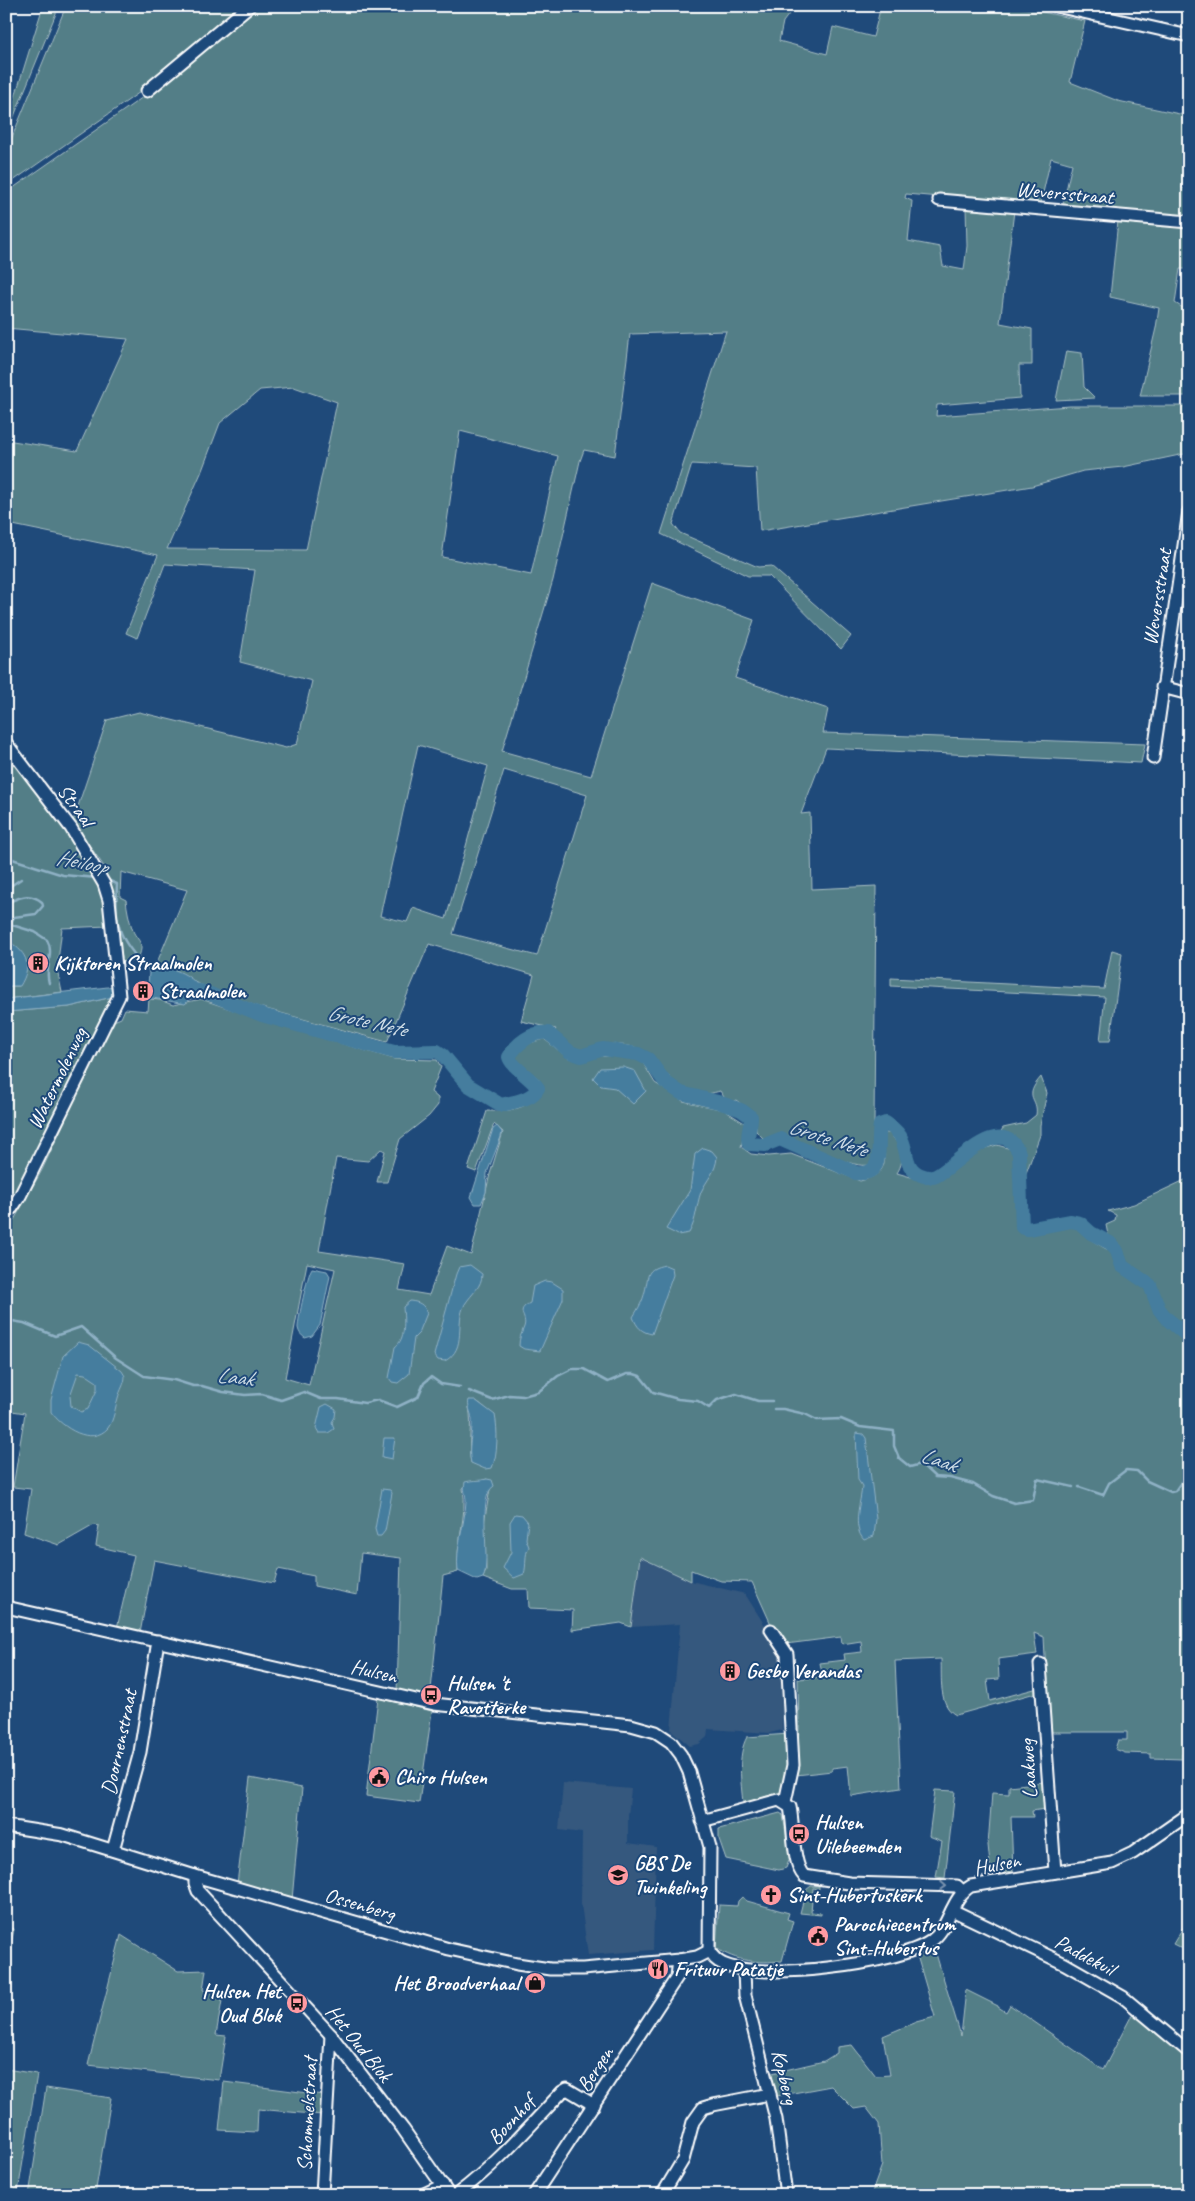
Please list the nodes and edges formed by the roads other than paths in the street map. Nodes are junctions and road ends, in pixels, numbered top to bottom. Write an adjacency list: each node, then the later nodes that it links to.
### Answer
1 (249, 6): 5 (street)
2 (1056, 6): 3 (street)
3 (1068, 8): 4 (street)
4 (1189, 36)
5 (147, 91)
6 (939, 200): 7 (street, Weversstraat)
7 (1189, 222)
8 (1189, 512): 9 (street, Weversstraat)
9 (1162, 687): 10 (street); 12 (street, Weversstraat)
10 (1189, 694)
11 (6, 743): 13 (street, Straal)
12 (1153, 758)
13 (118, 984): 14 (street, Watermolenweg)
14 (6, 1212)
15 (6, 1608): 17 (street, Hulsen)
16 (771, 1630): 19 (street)
17 (158, 1642): 21 (street, Hulsen); 23 (street, Doornenstraat)
18 (1040, 1664): 24 (street, Laakweg)
19 (785, 1802): 21 (street); 26 (street, Hulsen, one-way to 26)
20 (1189, 1814): 24 (street, Hulsen)
21 (702, 1821): 28 (street, Hulsen)
22 (6, 1826): 23 (street, Ossenberg)
23 (112, 1850): 25 (street, Ossenberg)
24 (1056, 1872): 26 (street, Hulsen)
25 (195, 1876): 29 (street, Ossenberg); 31 (street, Het Oud Blok)
26 (963, 1892): 27 (street)
27 (952, 1910): 30 (street); 32 (street, Paddekuil)
28 (709, 1951): 29 (street, Ossenberg); 30 (street)
29 (679, 1960): 34 (street, Bergen)
30 (744, 1970): 33 (street, Kopberg)
31 (331, 2035): 35 (street, Het Oud Blok); 36 (street, Schommelstraat)
32 (1189, 2052)
33 (770, 2094): 40 (street); 41 (street, Kopberg)
34 (594, 2105): 38 (street, Boonhof); 39 (street, Bergen)
35 (446, 2190): 37 (street)
36 (322, 2195)
37 (422, 2195)
38 (456, 2195)
39 (534, 2195)
40 (662, 2195)
41 (786, 2195)

